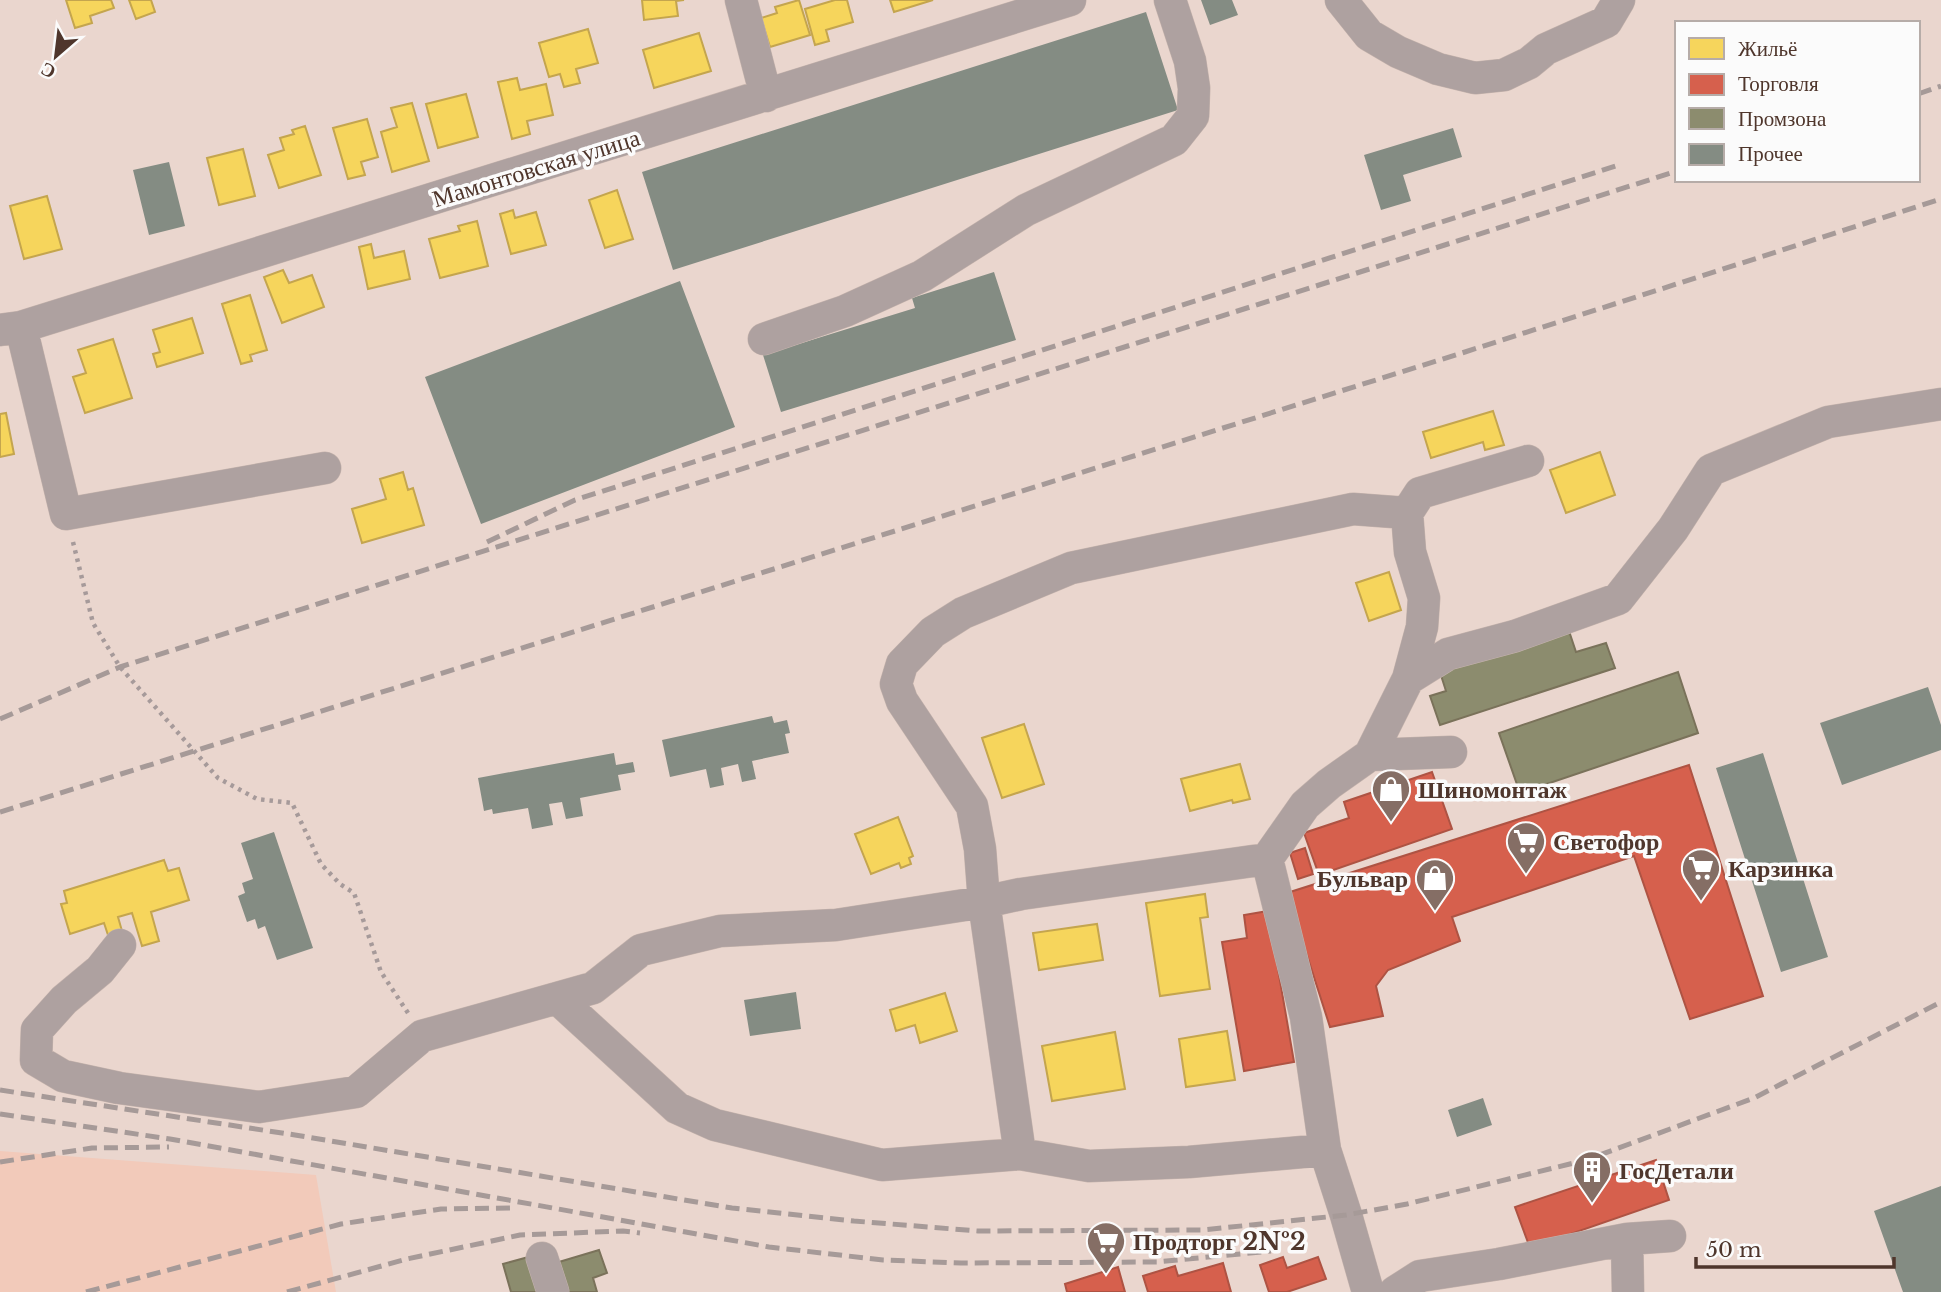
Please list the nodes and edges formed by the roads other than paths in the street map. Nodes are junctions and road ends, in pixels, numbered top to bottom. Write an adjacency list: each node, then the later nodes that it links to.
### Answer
1 (741, 0): 6 (street)
2 (1070, 0): 6 (street, Мамонтовская улица)
3 (1170, 0): 8 (street)
4 (1341, 0): 5 (street)
5 (1619, 0)
6 (766, 96): 7 (street, Мамонтовская улица)
7 (10, 328): 11 (street)
8 (764, 339)
9 (1941, 404): 13 (street)
10 (1528, 461): 12 (street)
11 (325, 468)
12 (1407, 513): 13 (street); 17 (street)
13 (1408, 679): 15 (street)
14 (1451, 752): 15 (street)
15 (1370, 755): 16 (street)
16 (1267, 859): 17 (street); 20 (street)
17 (984, 902): 19 (street); 21 (street)
18 (120, 945): 19 (street)
19 (557, 998): 21 (street)
20 (1325, 1150): 21 (street); 27 (street)
21 (1020, 1154)
22 (1670, 1236): 23 (street)
23 (1627, 1239): 25 (street); 29 (street)
24 (542, 1258): 26 (street)
25 (1500, 1278): 28 (street)
26 (553, 1292)
27 (1368, 1292)
28 (1395, 1292)
29 (1628, 1292)

